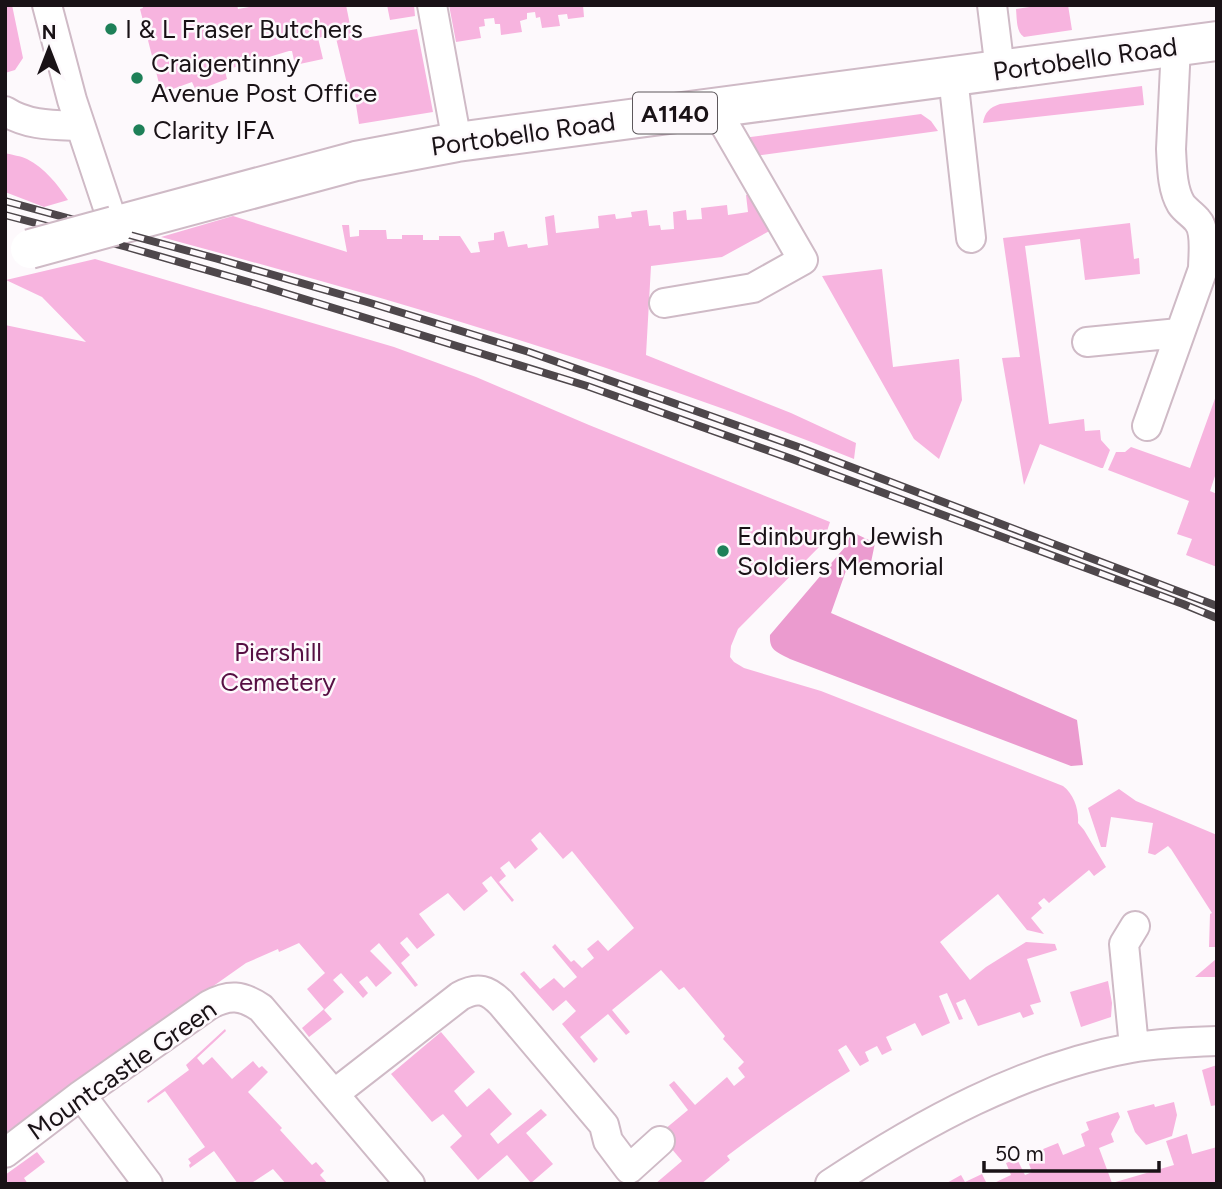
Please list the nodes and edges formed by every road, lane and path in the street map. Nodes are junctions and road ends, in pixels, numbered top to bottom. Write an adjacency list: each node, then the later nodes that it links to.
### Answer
1 (47, 5): 10 (street)
2 (432, 5): 11 (street)
3 (992, 5): 6 (street)
4 (1217, 41): 5 (main road, Portobello Road / A1140)
5 (1176, 46): 6 (main road, Portobello Road / A1140); 16 (street)
6 (1000, 70): 7 (main road, Portobello Road / A1140)
7 (953, 77): 8 (main road, Portobello Road / A1140); 13 (street)
8 (715, 108): 11 (main road, Portobello Road / A1140); 15 (street)
9 (5, 111): 10 (street)
10 (80, 126): 12 (street)
11 (457, 142): 12 (main road, Portobello Road / A1140)
12 (121, 218): 14 (main road, Portobello Road / A1140, bridge)
13 (971, 238)
14 (18, 253)
15 (664, 303)
16 (1179, 333): 17 (street); 18 (street)
17 (1087, 342)
18 (1147, 426)
19 (1135, 926): 21 (street)
20 (1217, 1041): 21 (street)
21 (1134, 1047): 28 (street)
22 (334, 1094): 23 (street, Mountcastle Green); 24 (street); 27 (street, Mountcastle Green)
23 (81, 1096): 25 (street, Mountcastle Green); 26 (street)
24 (660, 1141)
25 (5, 1153)
26 (148, 1184)
27 (410, 1184)
28 (830, 1184)

